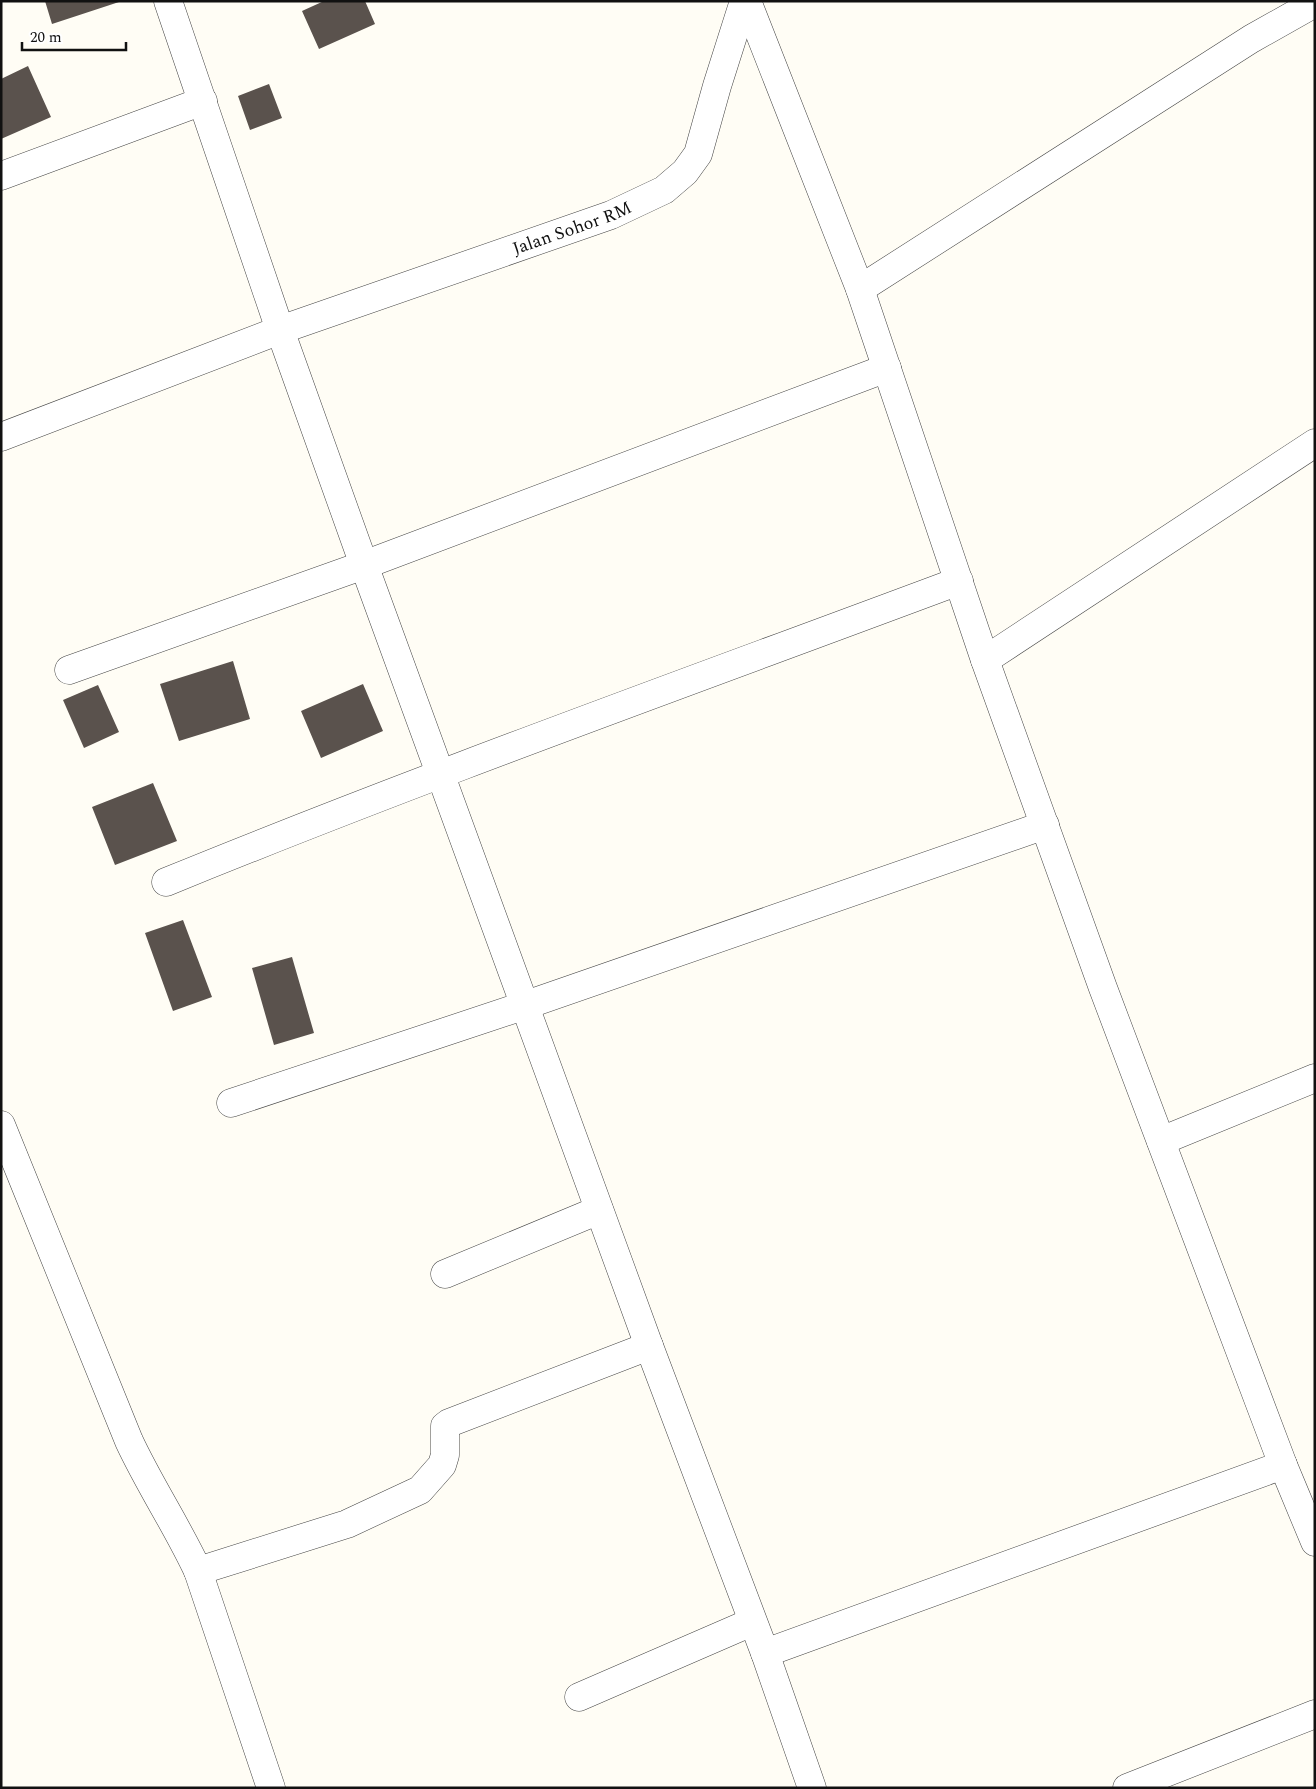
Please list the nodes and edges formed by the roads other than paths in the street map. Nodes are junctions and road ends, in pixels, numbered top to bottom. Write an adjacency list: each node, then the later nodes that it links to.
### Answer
1 (168, 1): 4 (street)
2 (745, 1): 6 (street); 7 (street, Jalan Sohor RM)
3 (1315, 3): 6 (street)
4 (203, 101): 5 (street); 7 (street)
5 (1, 176)
6 (860, 289): 8 (street)
7 (280, 330): 9 (street, Jalan Sohor RM); 11 (street)
8 (887, 368): 11 (street); 12 (street)
9 (1, 437)
10 (1315, 444): 13 (street)
11 (364, 564): 14 (street); 15 (street)
12 (959, 581): 13 (street); 15 (street)
13 (985, 660): 16 (street)
14 (69, 670)
15 (441, 775): 17 (street); 18 (street)
16 (1045, 825): 18 (street); 22 (street)
17 (166, 882)
18 (526, 1005): 20 (street); 23 (street)
19 (1315, 1078): 22 (street)
20 (231, 1103)
21 (1, 1126): 28 (street)
22 (1161, 1141): 26 (street)
23 (599, 1210): 24 (street); 25 (street)
24 (445, 1274)
25 (649, 1346): 28 (street); 29 (street)
26 (1283, 1465): 27 (street); 30 (street)
27 (1315, 1542)
28 (198, 1571): 33 (street)
29 (752, 1622): 30 (street); 31 (street)
30 (764, 1653): 34 (street)
31 (579, 1697)
32 (1315, 1714): 35 (street)
33 (271, 1788)
34 (812, 1788)
35 (1126, 1788)

